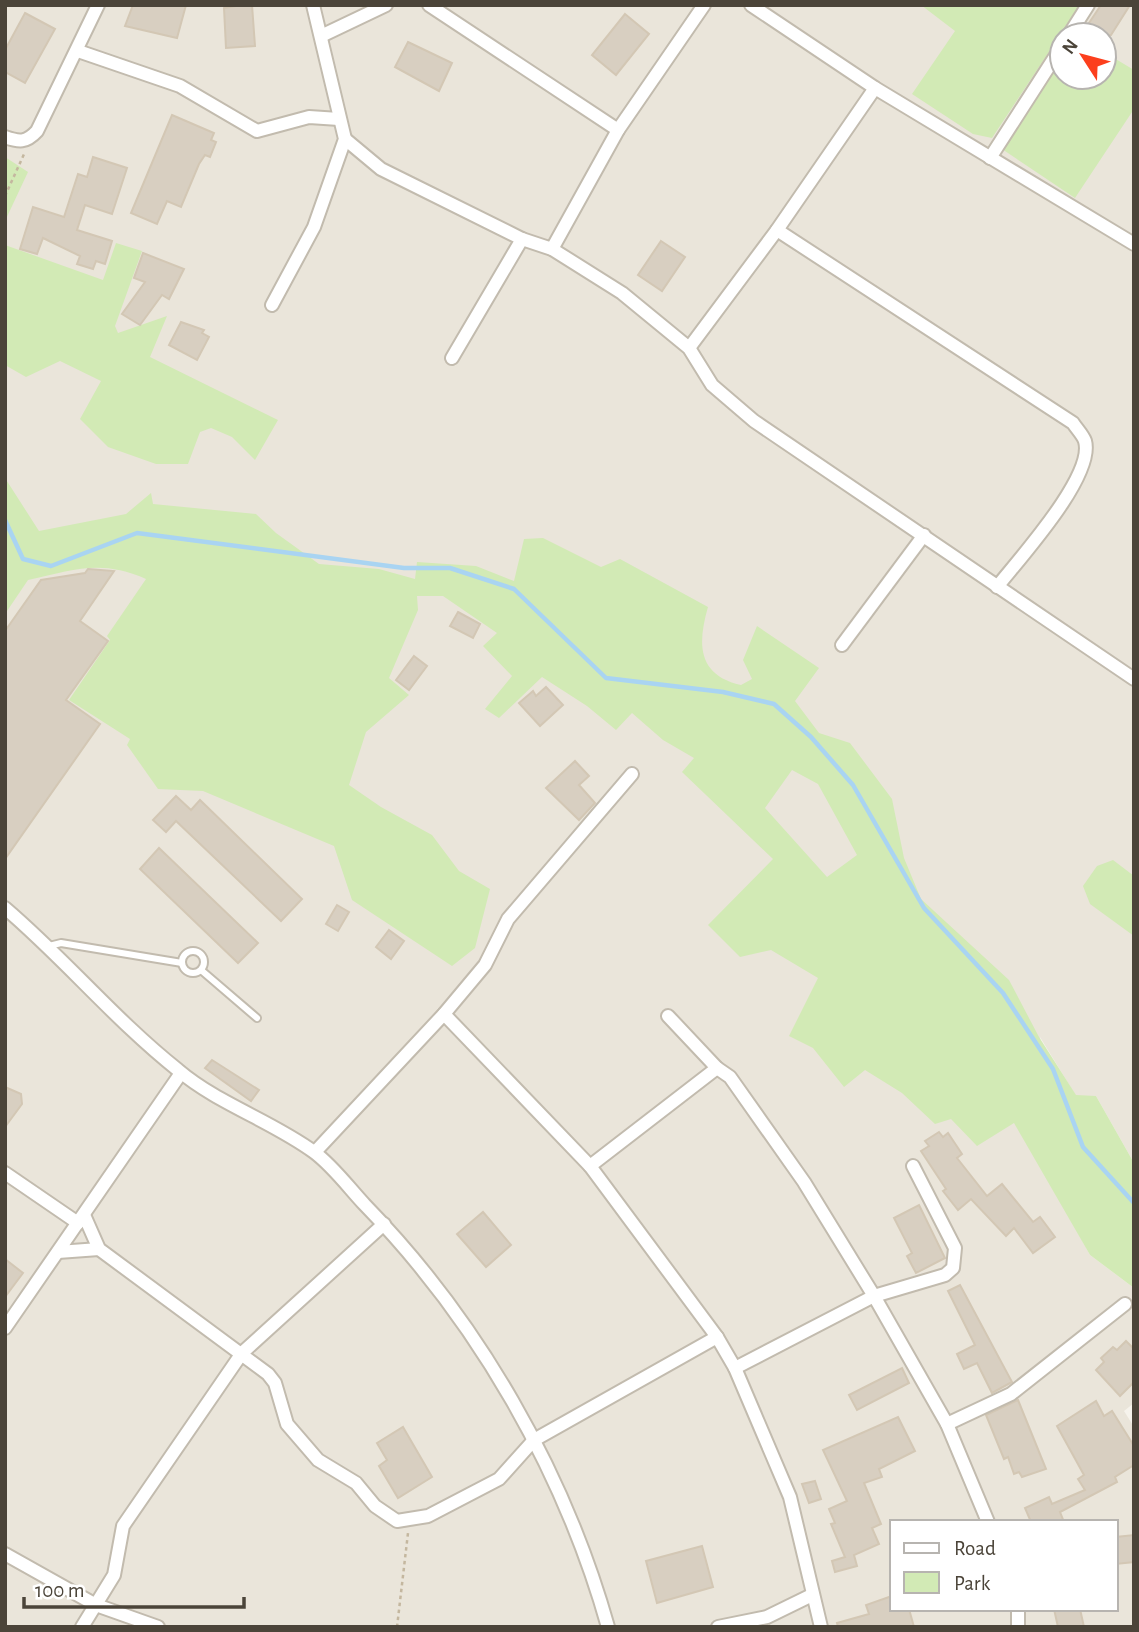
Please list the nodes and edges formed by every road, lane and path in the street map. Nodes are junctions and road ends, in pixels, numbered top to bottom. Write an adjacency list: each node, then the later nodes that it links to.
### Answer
1 (98, 5): 10 (street)
2 (313, 5): 9 (street)
3 (386, 5): 9 (street)
4 (429, 5): 14 (street)
5 (704, 5): 14 (street)
6 (751, 5): 12 (street)
7 (1088, 5): 8 (street)
8 (1078, 21)
9 (321, 36): 13 (street)
10 (78, 51): 13 (street); 16 (street)
11 (1048, 68): 18 (street)
12 (875, 88): 18 (street); 20 (street)
13 (339, 119): 17 (street)
14 (618, 130): 23 (street)
15 (5, 137): 16 (street)
16 (32, 137): 19 (path)
17 (345, 139): 21 (street); 24 (street)
18 (990, 158): 22 (street)
19 (5, 196)
20 (776, 230): 25 (street); 28 (street)
21 (522, 239): 23 (street); 26 (street)
22 (1134, 244)
23 (551, 249): 25 (street)
24 (272, 305)
25 (689, 348): 27 (street)
26 (452, 358)
27 (924, 535): 28 (street); 29 (street)
28 (997, 587): 30 (street)
29 (842, 645)
30 (1134, 679)
31 (632, 774): 36 (street)
32 (5, 908): 33 (street)
33 (49, 946): 34 (lane); 40 (street)
34 (182, 963): 35 (lane); 35 (lane)
35 (201, 970): 38 (lane)
36 (444, 1014): 41 (street); 42 (street)
37 (668, 1016): 39 (street)
38 (257, 1018)
39 (717, 1068): 42 (street); 49 (street)
40 (181, 1073): 41 (street); 45 (street)
41 (315, 1152): 46 (street)
42 (590, 1166): 52 (street)
43 (913, 1166): 49 (street)
44 (5, 1173): 45 (street)
45 (81, 1219): 47 (street); 48 (street)
46 (384, 1224): 53 (street); 56 (street)
47 (99, 1249): 48 (street); 53 (street)
48 (58, 1252): 51 (street)
49 (874, 1296): 54 (street); 55 (street)
50 (1125, 1304): 55 (street)
51 (5, 1328)
52 (717, 1337): 54 (street); 56 (street)
53 (242, 1353): 57 (street); 61 (street)
54 (735, 1368): 60 (street)
55 (947, 1424): 58 (street)
56 (534, 1440): 57 (street); 65 (street)
57 (410, 1518): 64 (path)
58 (987, 1520)
59 (5, 1554): 61 (street)
60 (812, 1595): 66 (street); 67 (street)
61 (96, 1605): 62 (street); 63 (street)
62 (82, 1627)
63 (158, 1627)
64 (397, 1627)
65 (608, 1627)
66 (719, 1627)
67 (821, 1627)

